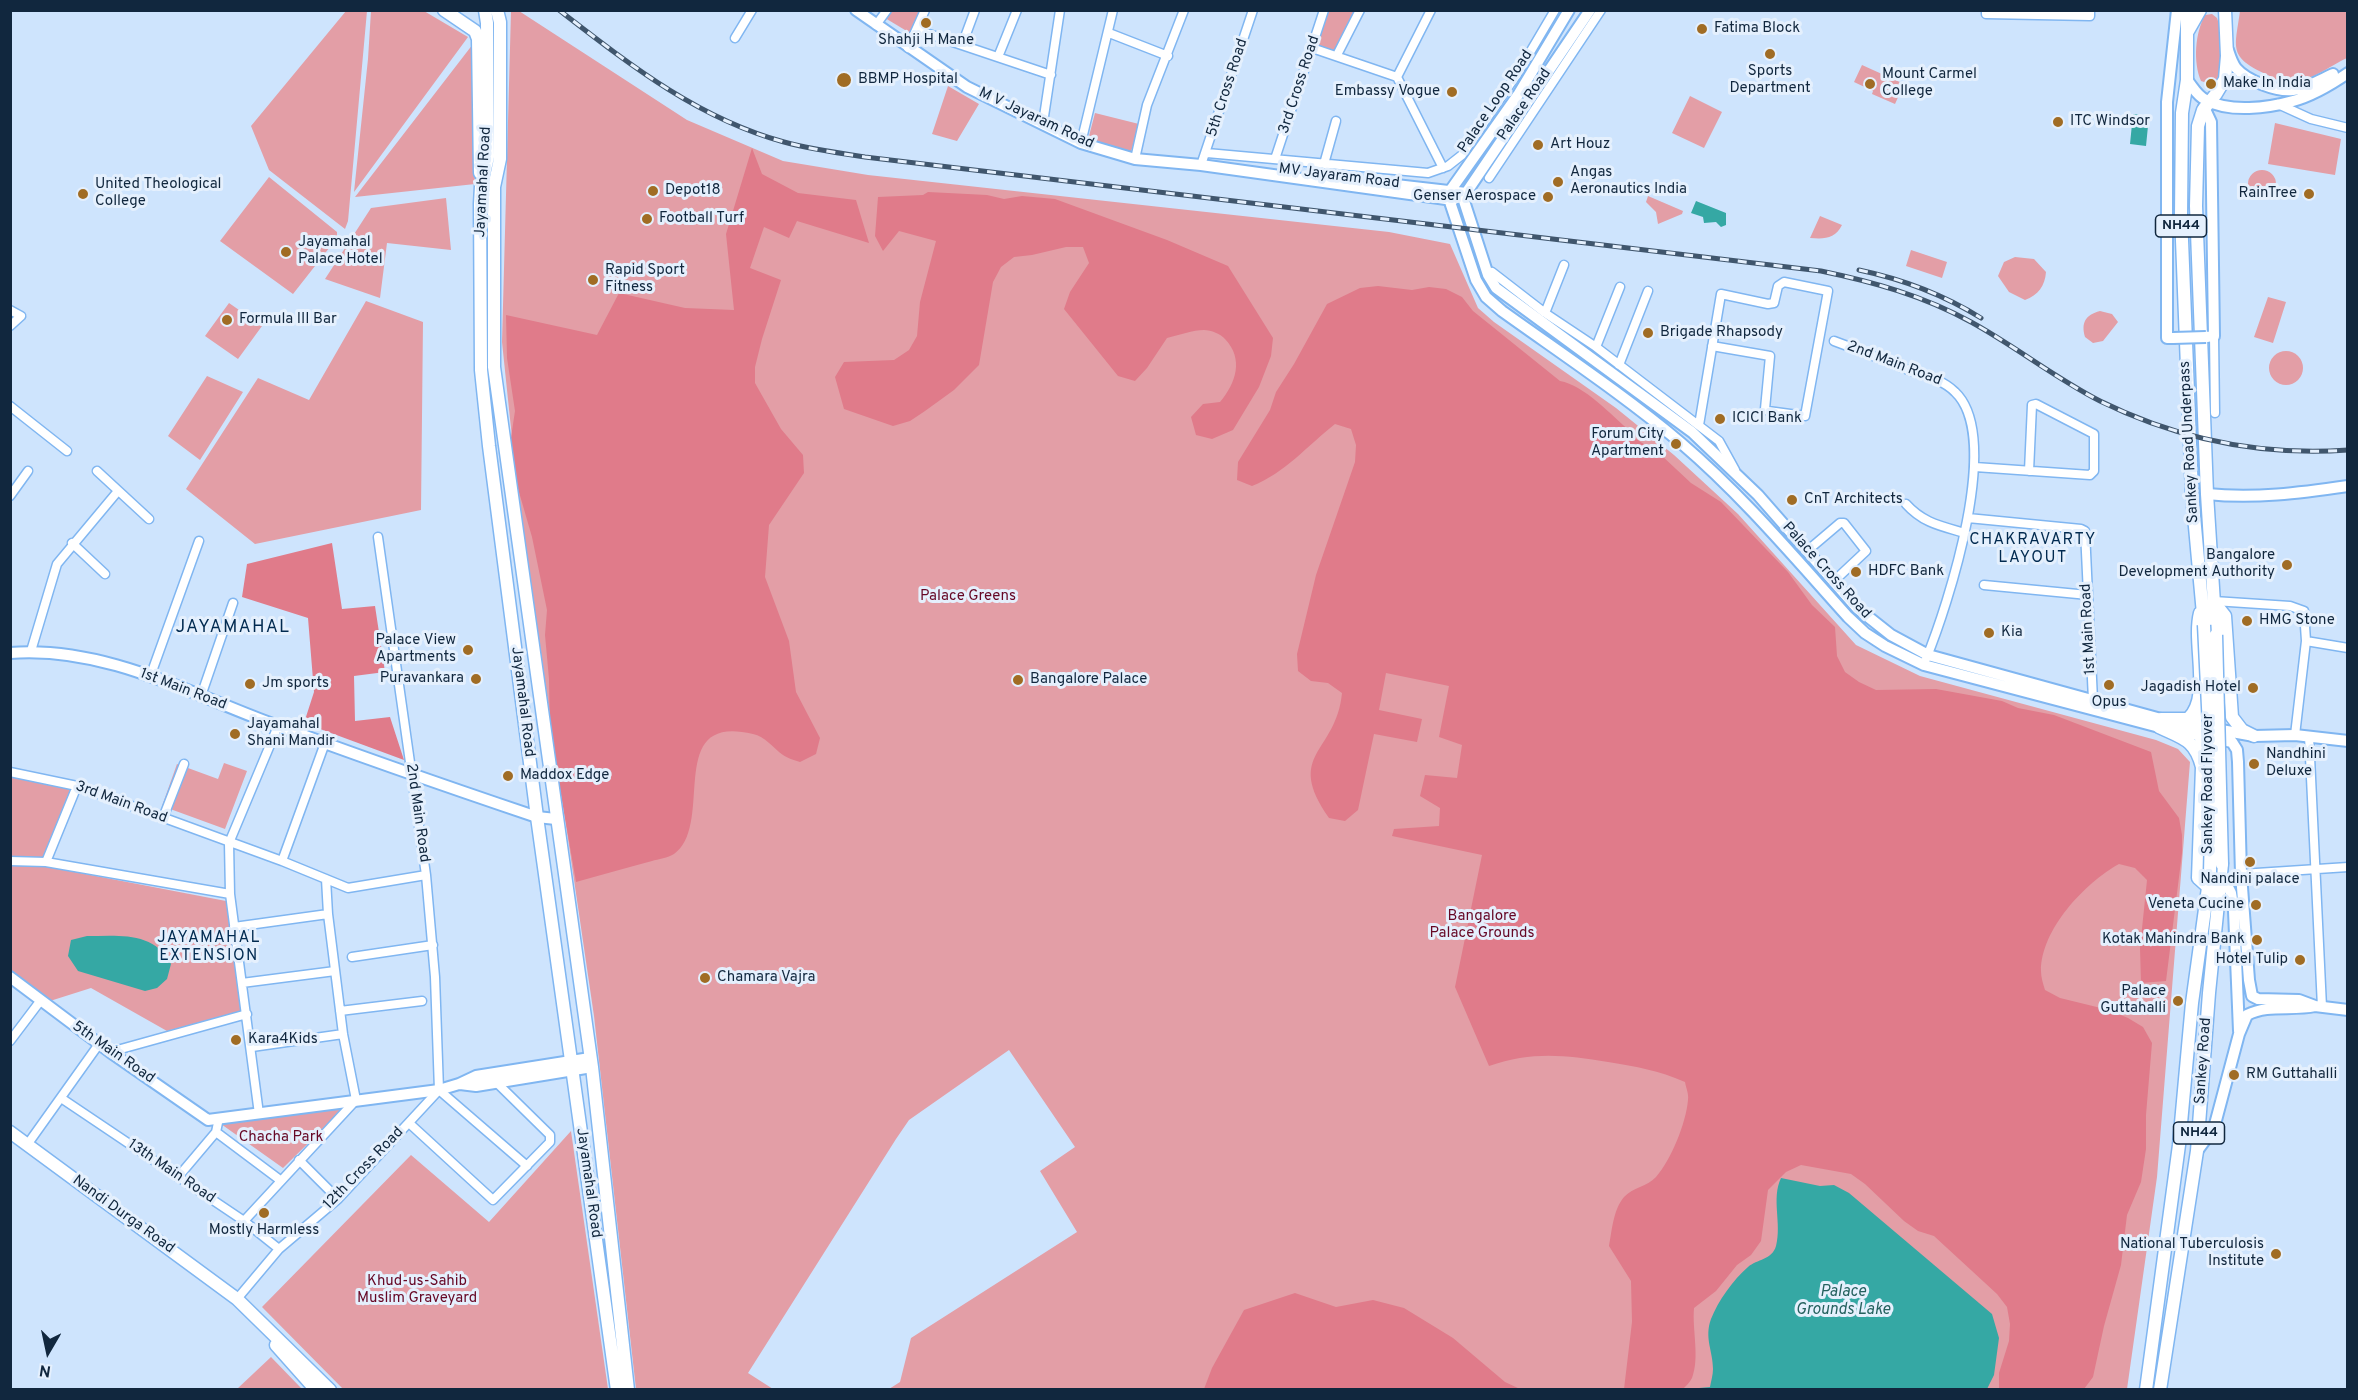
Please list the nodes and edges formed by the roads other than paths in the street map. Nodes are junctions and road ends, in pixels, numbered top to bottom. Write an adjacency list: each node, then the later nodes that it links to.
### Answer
1 (444, 10): 57 (main road)
2 (485, 10): 57 (main road, Jayamahal Road)
3 (497, 10): 128 (main road, Jayamahal Road)
4 (752, 10): 31 (street)
5 (856, 10): 27 (street, M V Jayaram Road)
6 (887, 10): 27 (street)
7 (925, 10): 28 (street)
8 (975, 10): 33 (street)
9 (1017, 10): 38 (street)
10 (1060, 10): 41 (street)
11 (1113, 10): 30 (street)
12 (1184, 10): 37 (street)
13 (1253, 10): 50 (street, 5th Cross Road)
14 (1324, 10): 35 (street, 3rd Cross Road)
15 (1359, 10): 36 (street)
16 (1431, 10): 42 (street)
17 (1555, 10): 55 (street, Palace Loop Road)
18 (1569, 10): 58 (street, Palace Road)
19 (1590, 10): 59 (street, Palace Road)
20 (1601, 10): 56 (street)
21 (1986, 10): 22 (street)
22 (2090, 10)
23 (2177, 10): 69 (street, bridge)
24 (2187, 10): 29 (main road)
25 (2200, 10): 29 (main road)
26 (2222, 13): 32 (main road)
27 (876, 25): 34 (street, M V Jayaram Road)
28 (916, 30): 33 (street); 34 (street)
29 (2187, 32): 43 (main road)
30 (1108, 33): 37 (street); 49 (street)
31 (735, 38)
32 (2227, 44): 39 (street); 44 (main road)
33 (962, 45): 38 (street)
34 (908, 48): 47 (street, M V Jayaram Road)
35 (1312, 48): 36 (street); 52 (street, 3rd Cross Road)
36 (1337, 55): 42 (street)
37 (1168, 56): 51 (street)
38 (998, 57): 41 (street)
39 (2348, 67)
40 (2348, 73): 45 (street)
41 (1051, 75): 47 (street)
42 (1397, 77): 55 (street)
43 (2187, 80): 44 (street); 103 (main road, Sankey Road Underpass / NH44)
44 (2206, 104): 45 (street); 69 (main road, NH44)
45 (2278, 104): 48 (street)
46 (1336, 121): 53 (street)
47 (1043, 123): 49 (street, M V Jayaram Road)
48 (2348, 128)
49 (1081, 143): 51 (street, M V Jayaram Road)
50 (1207, 153): 52 (street); 54 (street, 5th Cross Road)
51 (1135, 159): 54 (street, M V Jayaram Road)
52 (1275, 159): 53 (street)
53 (1324, 164): 55 (street)
54 (1207, 166): 58 (street, MV Jayaram Road)
55 (1443, 168)
56 (1489, 178)
57 (481, 186): 126 (main road, Jayamahal Road)
58 (1449, 195): 59 (street, MV Jayaram Road); 61 (street, Palace Cross Road)
59 (1465, 197): 60 (street, Palace Cross Road)
60 (1479, 246): 61 (street); 82 (street, Palace Cross Road)
61 (1466, 250): 89 (street, Palace Cross Road)
62 (1564, 265): 67 (street)
63 (1492, 272): 67 (street)
64 (1620, 287): 72 (street)
65 (1648, 291): 73 (street)
66 (10, 310): 68 (street)
67 (1545, 313): 72 (street)
68 (10, 326)
69 (2207, 333): 75 (street); 85 (main road, Sankey Road Underpass / NH44)
70 (1834, 341): 78 (street, 2nd Main Road)
71 (1712, 346): 71 (street); 76 (street)
72 (1596, 347): 73 (street)
73 (1619, 365): 76 (street)
74 (10, 406): 77 (street)
75 (2215, 413)
76 (1699, 425): 82 (street)
77 (67, 451)
78 (1975, 467): 81 (street); 90 (street, 2nd Main Road)
79 (28, 471): 87 (street)
80 (97, 471): 84 (street)
81 (2029, 471): 81 (street)
82 (1738, 476): 86 (street, Palace Cross Road)
83 (2348, 486): 85 (street)
84 (118, 490): 91 (street); 95 (street)
85 (2206, 494): 101 (main road, NH44)
86 (1758, 495): 89 (street); 96 (street, Palace Cross Road)
87 (10, 496)
88 (1906, 504): 92 (street)
89 (1747, 505): 108 (street, Palace Cross Road)
90 (1968, 518): 92 (street, 2nd Main Road); 100 (street, 1st Main Road)
91 (149, 519)
92 (1965, 533): 108 (street, 2nd Main Road)
93 (378, 537): 124 (street, 2nd Main Road)
94 (199, 541): 109 (street)
95 (72, 543): 97 (street); 106 (street)
96 (1807, 551): 98 (street, Palace Cross Road); 98 (street)
97 (105, 574)
98 (1834, 581): 108 (street, Palace Cross Road)
99 (1984, 585): 100 (street)
100 (2088, 595): 112 (street, 1st Main Road)
101 (2214, 601): 104 (street); 117 (main road); 135 (main road, Sankey Road Flyover / NH44, bridge)
102 (233, 603): 111 (street)
103 (2201, 609): 110 (main road); 135 (main road, Sankey Road Flyover / NH44, bridge)
104 (2306, 641): 105 (street); 116 (street)
105 (2348, 648)
106 (31, 651): 107 (street, 1st Main Road); 109 (street, 1st Main Road)
107 (10, 653)
108 (1926, 660): 112 (street, Palace Cross Road); 113 (street, Palace Cross Road)
109 (150, 677): 111 (street, 1st Main Road)
110 (2200, 687): 113 (main road); 115 (main road)
111 (201, 696): 114 (street, 1st Main Road)
112 (2093, 700): 113 (street, Palace Cross Road)
113 (2160, 723): 115 (street, Palace Cross Road); 122 (main road)
114 (278, 726): 120 (street, 1st Main Road); 129 (street)
115 (2201, 731): 117 (street, Palace Cross Road); 122 (main road); 136 (street, Palace Cross Road)
116 (2295, 735): 117 (street, Palace Cross Road); 118 (street, Palace Cross Road)
117 (2254, 736)
118 (2308, 736): 119 (street, Palace Cross Road); 134 (street)
119 (2348, 741)
120 (325, 743): 124 (street, 1st Main Road); 131 (street)
121 (184, 764): 127 (street)
122 (2202, 767): 139 (main road)
123 (10, 772): 125 (street, 3rd Main Road)
124 (412, 774): 126 (street, 1st Main Road); 137 (street, 2nd Main Road)
125 (77, 786): 127 (street, 3rd Main Road); 132 (street)
126 (537, 817): 128 (street, 1st Main Road); 161 (main road, Jayamahal Road)
127 (164, 818): 129 (street, 3rd Main Road)
128 (556, 819): 160 (main road, Jayamahal Road)
129 (229, 843): 131 (street, 3rd Main Road); 140 (street)
130 (10, 861): 132 (street)
131 (282, 861): 138 (street, 3rd Main Road)
132 (46, 862): 140 (street)
133 (2348, 867): 134 (street)
134 (2316, 869): 136 (street); 150 (street)
135 (2218, 870): 139 (main road, Sankey Road Flyover / NH44); 155 (street); 172 (main road, Sankey Road / NH44)
136 (2241, 873): 150 (street)
137 (426, 875): 138 (street, 3rd Main Road); 143 (street, 2nd Main Road)
138 (326, 879): 141 (street)
139 (2208, 887): 185 (main road, Sankey Road / NH44)
140 (230, 894): 142 (street)
141 (328, 914): 142 (street); 145 (street)
142 (234, 927): 147 (street)
143 (433, 945): 144 (street); 164 (street, 2nd Main Road)
144 (352, 957)
145 (335, 971): 147 (street); 152 (street)
146 (10, 977): 148 (street, 5th Main Road)
147 (242, 983): 153 (street)
148 (41, 1000): 156 (street); 157 (street, 5th Main Road)
149 (422, 1001): 152 (street)
150 (2319, 1006): 151 (street); 155 (street)
151 (2348, 1010)
152 (340, 1011): 154 (street)
153 (247, 1014): 158 (street); 159 (street)
154 (343, 1034): 158 (street); 166 (street)
155 (2239, 1034): 172 (street)
156 (10, 1041)
157 (99, 1044): 159 (street, 5th Main Road); 165 (street)
158 (252, 1047): 167 (street)
159 (110, 1052): 168 (street, 5th Main Road)
160 (591, 1063): 161 (street); 184 (main road, Jayamahal Road)
161 (572, 1065): 162 (street, 5th Main Road); 163 (street, 5th Main Road); 183 (main road, Jayamahal Road)
162 (496, 1082): 163 (street, 5th Main Road); 174 (street)
163 (459, 1084): 164 (street, 5th Main Road)
164 (439, 1090): 166 (street, 5th Main Road); 169 (street, 12th Cross Road); 174 (street)
165 (61, 1098): 171 (street); 175 (street, 13th Main Road)
166 (356, 1100): 167 (street, 5th Main Road); 173 (street)
167 (260, 1114): 168 (street, 5th Main Road)
168 (219, 1118): 170 (street)
169 (409, 1123): 174 (street); 177 (street, 12th Cross Road)
170 (216, 1132): 175 (street); 176 (street)
171 (16, 1140): 180 (main road, Nandi Durga Road)
172 (2197, 1151): 186 (main road, Sankey Road / NH44)
173 (299, 1160): 176 (street); 177 (street)
174 (527, 1166)
175 (178, 1177): 178 (street, 13th Main Road)
176 (280, 1180): 178 (street)
177 (338, 1199): 179 (street, 12th Cross Road)
178 (244, 1221): 179 (street, 13th Main Road)
179 (279, 1249): 180 (street, 12th Cross Road)
180 (237, 1299): 181 (main road, Nandi Durga Road); 182 (main road, Nandi Durga Road)
181 (316, 1389)
182 (330, 1389)
183 (617, 1389)
184 (628, 1389)
185 (2146, 1389)
186 (2160, 1389)

